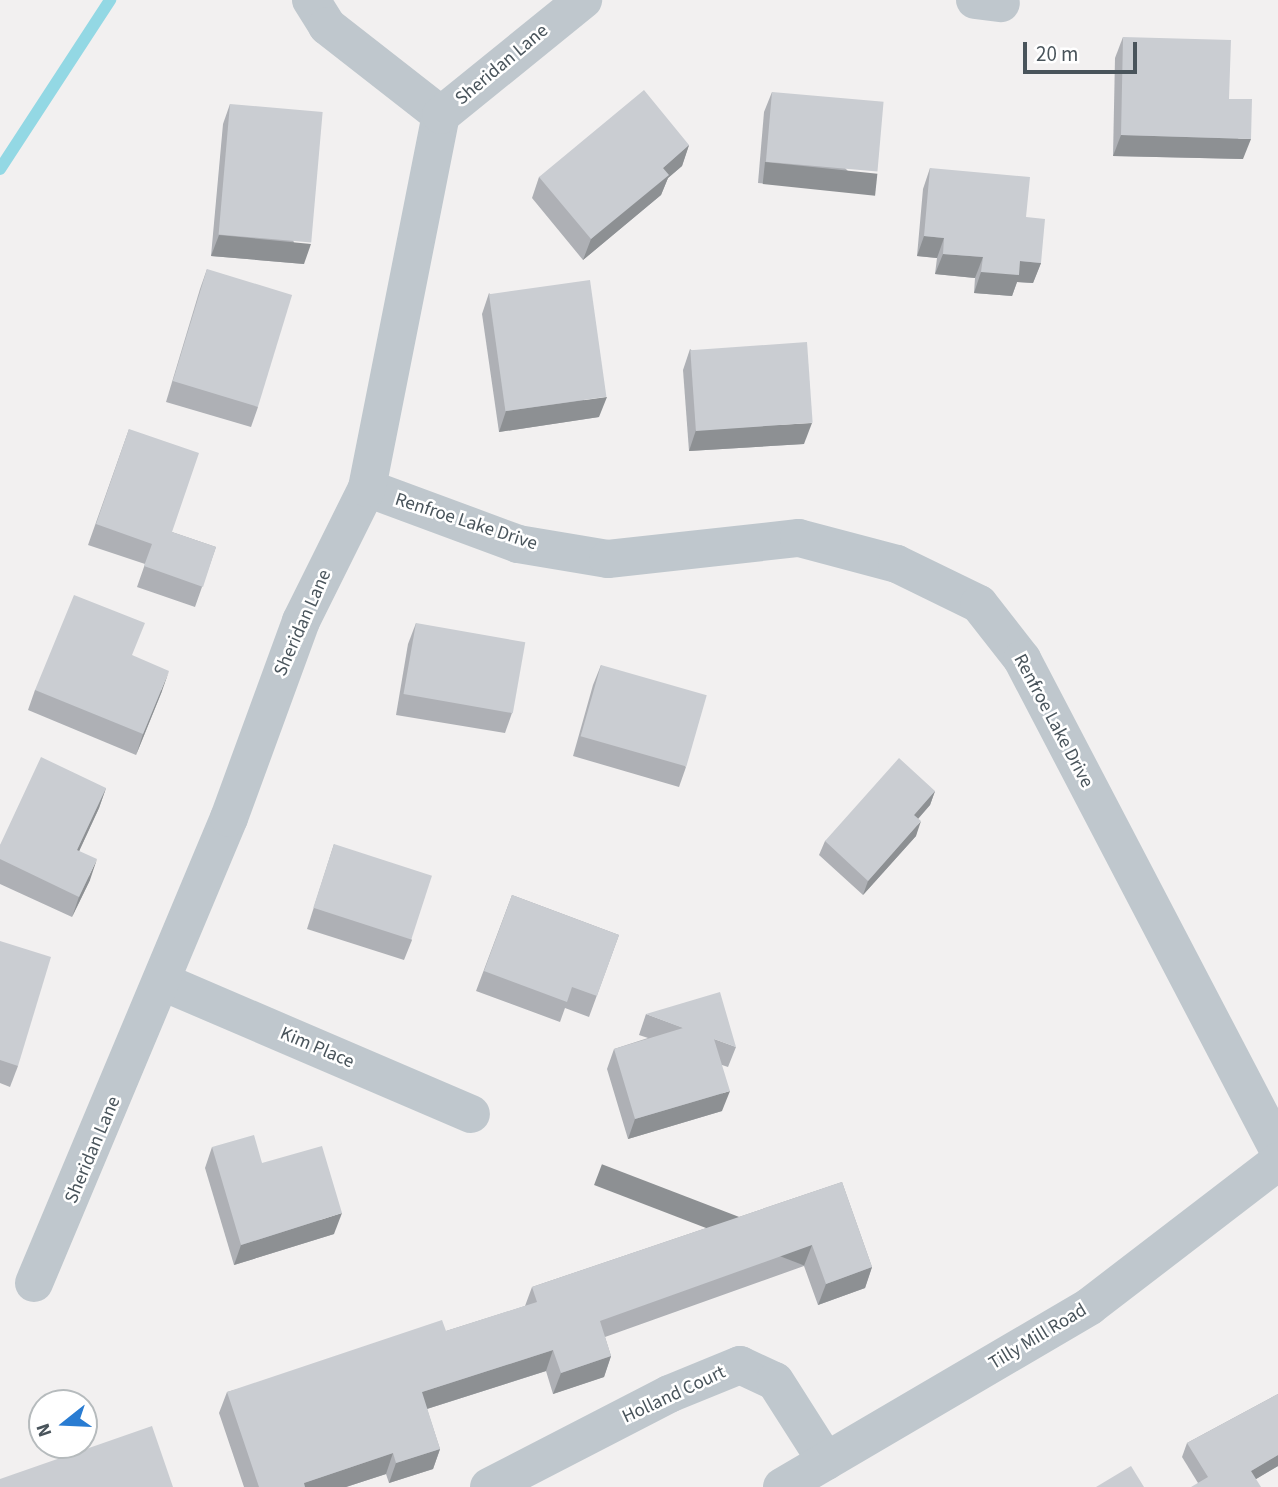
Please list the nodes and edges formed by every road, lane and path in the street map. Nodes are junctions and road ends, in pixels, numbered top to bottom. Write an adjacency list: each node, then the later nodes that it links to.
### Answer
1 (311, 0): 3 (street)
2 (583, 0): 3 (street, Sheridan Lane)
3 (441, 115): 4 (street, Sheridan Lane)
4 (367, 488): 5 (street, Sheridan Lane); 7 (street, Renfroe Lake Drive)
5 (163, 982): 6 (street, Kim Place); 9 (street, Sheridan Lane)
6 (471, 1114)
7 (1278, 1149)
8 (1278, 1161): 10 (street, Tilly Mill Road)
9 (34, 1283)
10 (827, 1461): 11 (street, Holland Court); 12 (street, Tilly Mill Road)
11 (489, 1487)
12 (782, 1487)

